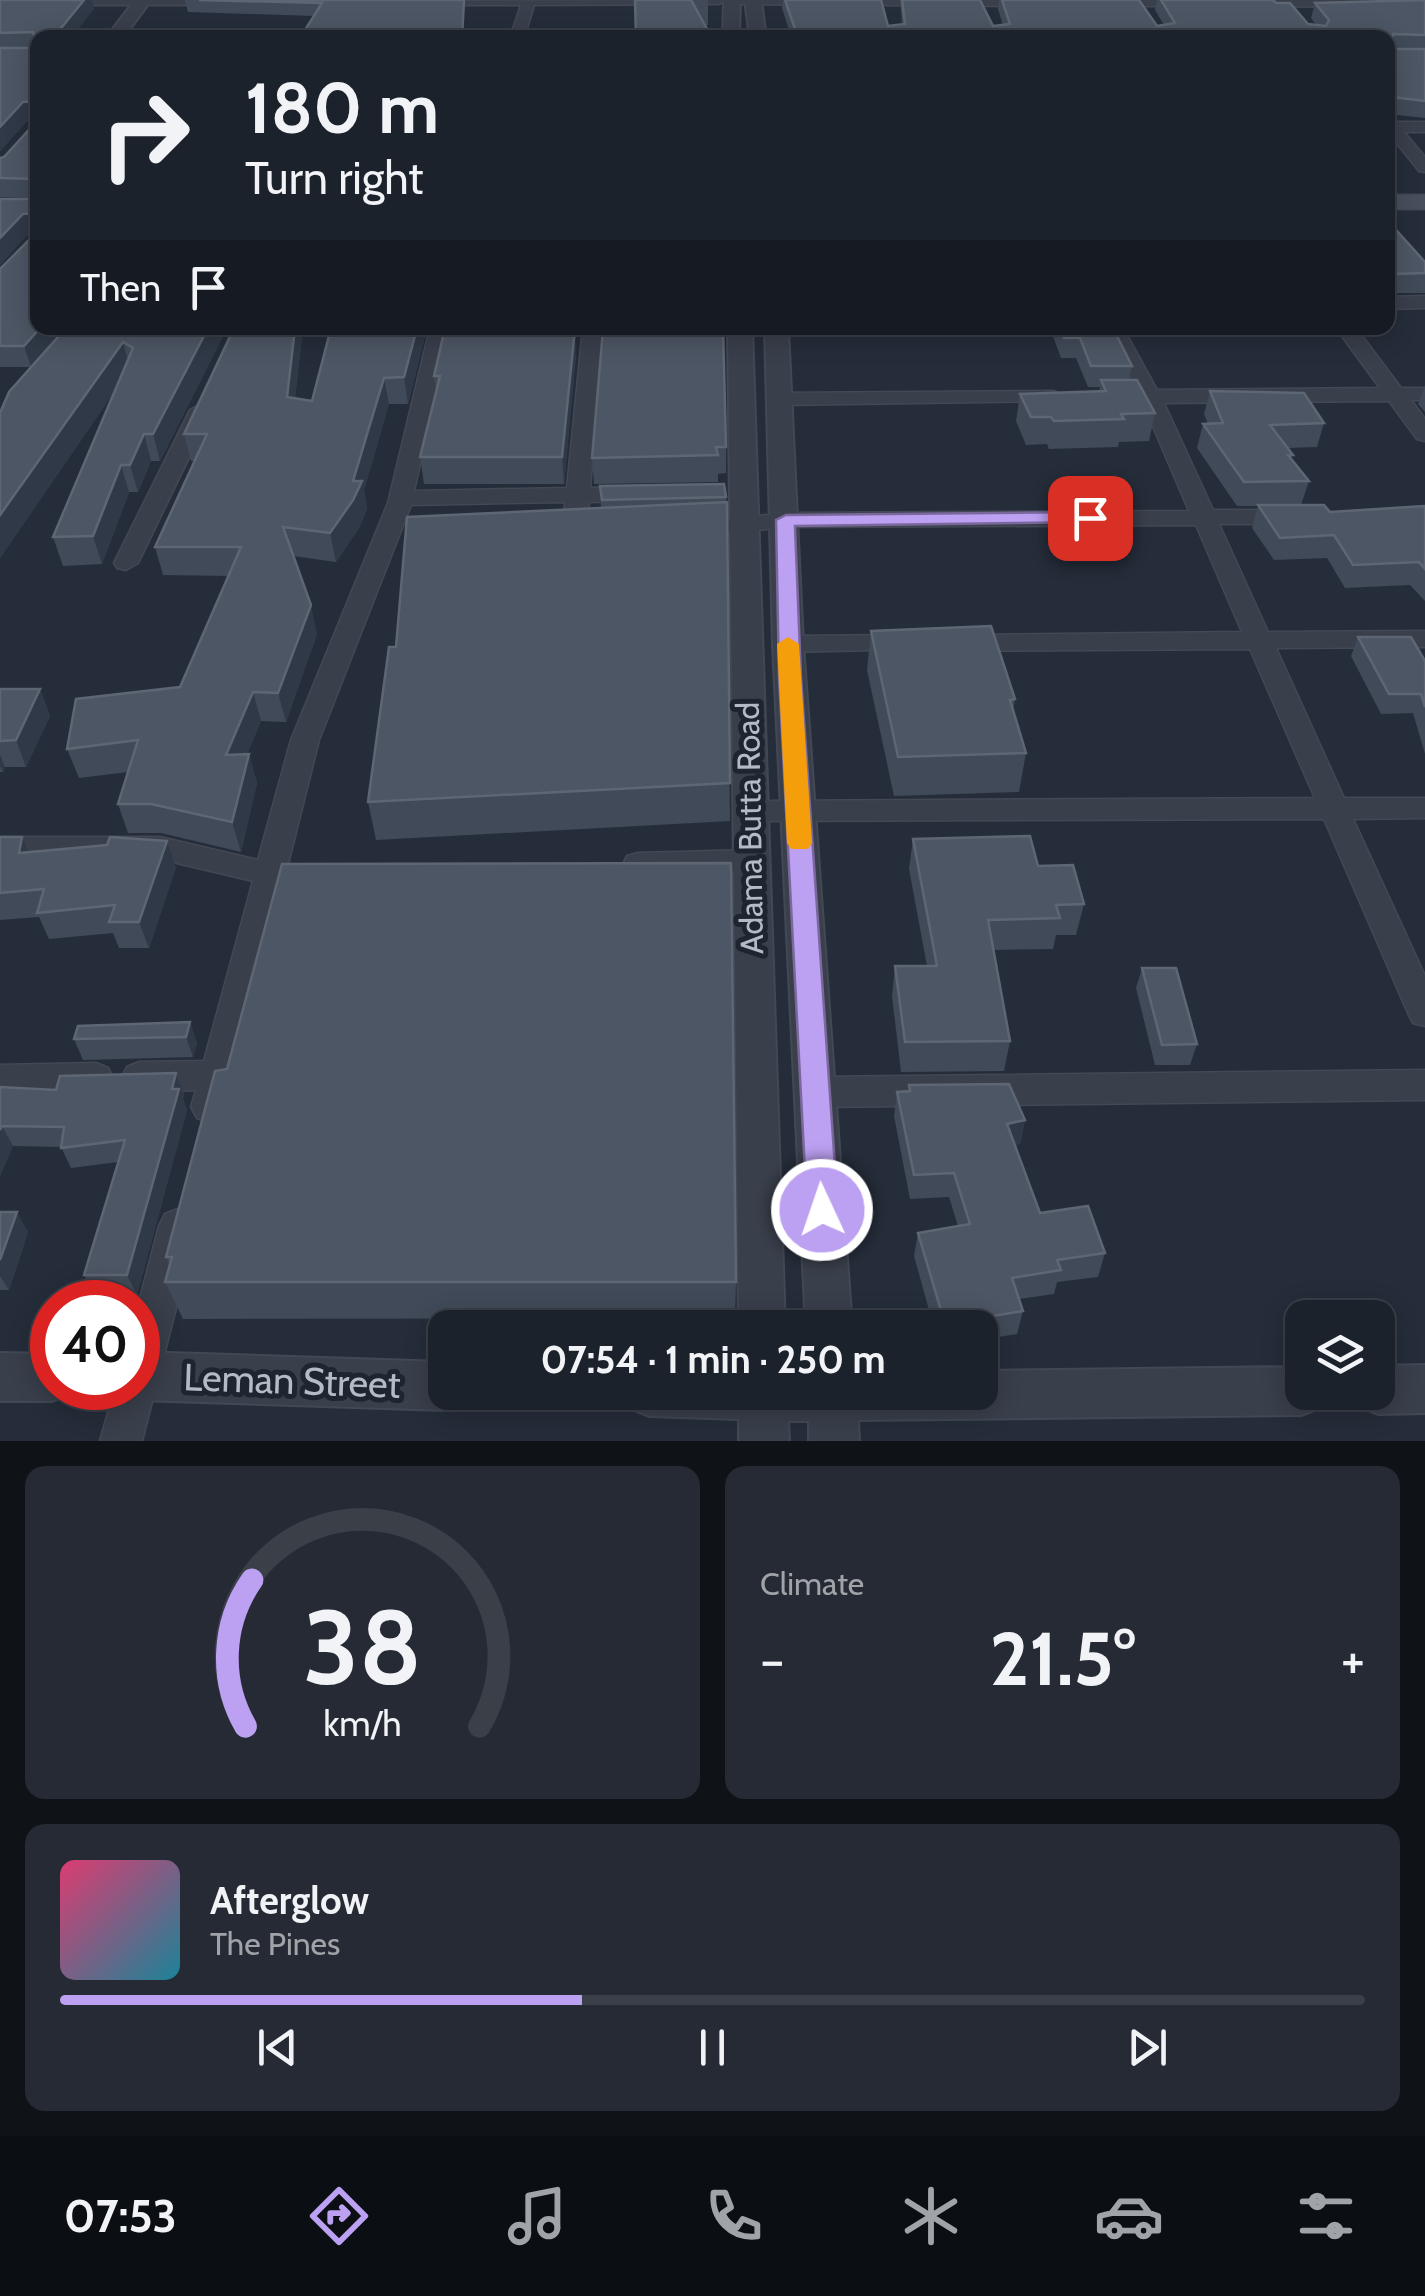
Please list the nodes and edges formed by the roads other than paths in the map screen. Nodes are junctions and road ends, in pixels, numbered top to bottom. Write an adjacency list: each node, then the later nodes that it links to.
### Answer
1 (720, 0): 6 (street)
2 (736, 0): 3 (street); 22 (street)
3 (753, 0): 7 (street); 23 (street)
4 (0, 1): 5 (street)
5 (143, 1): 9 (street); 20 (street)
6 (528, 1): 10 (street); 21 (street)
7 (888, 1): 8 (street); 18 (street)
8 (984, 1): 11 (street); 19 (street)
9 (236, 2)
10 (404, 2)
11 (1042, 2)
12 (1081, 2): 16 (street)
13 (1212, 2): 16 (street)
14 (1230, 2): 17 (street)
15 (1425, 2): 17 (street)
16 (1141, 5)
17 (1288, 6)
18 (891, 20)
19 (991, 20)
20 (120, 30)
21 (519, 30)
22 (733, 30)
23 (757, 30)
24 (1395, 126): 25 (street)
25 (1425, 128)
26 (1395, 133): 27 (street)
27 (1425, 167)
28 (1395, 190): 29 (main road)
29 (1425, 190)
30 (1395, 202): 31 (main road)
31 (1425, 202)
32 (1395, 302): 33 (street)
33 (1425, 302)
34 (438, 335): 50 (street)
35 (593, 335): 49 (street)
36 (740, 335): 51 (street, Adama Butta Road)
37 (776, 335): 46 (street, Adama Butta Road)
38 (1117, 335): 43 (street)
39 (1351, 335): 42 (street)
40 (1425, 394): 42 (street)
41 (208, 395): 57 (street)
42 (1398, 395): 43 (street); 47 (street)
43 (1150, 396): 45 (street); 53 (street)
44 (1072, 397): 46 (street)
45 (1111, 397)
46 (778, 399): 54 (street, Adama Butta Road)
47 (1425, 434)
48 (651, 494): 49 (street)
49 (578, 495): 50 (street); 56 (street)
50 (402, 498): 69 (street)
51 (737, 503): 54 (street); 55 (street); 63 (street, Adama Butta Road)
52 (1314, 516): 53 (street)
53 (1204, 517): 54 (street); 59 (street)
54 (786, 520): 60 (street, Adama Butta Road)
55 (706, 528)
56 (575, 530)
57 (126, 562)
58 (1425, 638): 59 (street)
59 (1259, 640): 60 (street); 62 (street)
60 (788, 644): 64 (street, Adama Butta Road)
61 (1425, 808): 62 (street)
62 (1334, 809): 64 (street); 70 (street)
63 (750, 811): 64 (street); 66 (street, Adama Butta Road)
64 (797, 811): 74 (street, Adama Butta Road)
65 (0, 848): 69 (street)
66 (752, 861): 67 (street); 78 (street, Adama Butta Road)
67 (616, 865)
68 (308, 873): 69 (street)
69 (270, 874): 71 (street)
70 (1425, 1013)
71 (218, 1075): 72 (street); 75 (street)
72 (0, 1080)
73 (1425, 1085): 74 (street)
74 (816, 1092): 79 (street, Adama Butta Road)
75 (203, 1132)
76 (188, 1188): 77 (street)
77 (160, 1294)
78 (762, 1310)
79 (828, 1310)
80 (0, 1377): 81 (street)
81 (30, 1377)
82 (160, 1378): 83 (street, Leman Street)
83 (428, 1386)
84 (1425, 1389): 85 (street)
85 (1395, 1390)
86 (1285, 1392): 87 (street)
87 (998, 1403)
88 (129, 1410): 89 (street)
89 (121, 1441)

